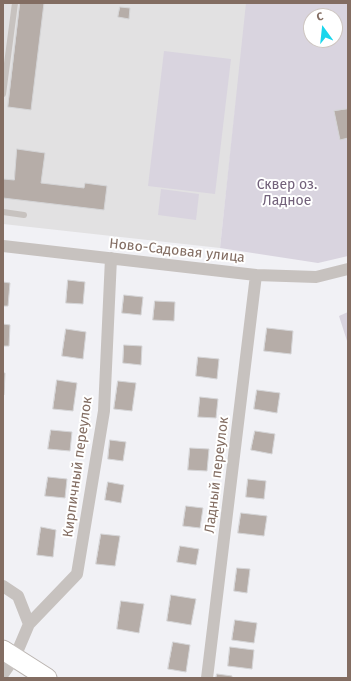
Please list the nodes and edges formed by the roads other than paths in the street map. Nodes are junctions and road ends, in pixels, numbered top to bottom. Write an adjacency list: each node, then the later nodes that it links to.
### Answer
1 (15, 3): 2 (lane)
2 (3, 94)
3 (3, 212): 4 (lane)
4 (24, 215)
5 (3, 246): 6 (street, Ново-Садовая улица)
6 (111, 258): 8 (street, Ново-Садовая улица); 10 (street, Кирпичный переулок)
7 (348, 269): 8 (street, Ново-Садовая улица)
8 (256, 275): 14 (street, Ладный переулок)
9 (3, 586): 10 (street)
10 (29, 624): 11 (street, Кирпичный переулок)
11 (9, 654): 12 (street, Кирпичный переулок); 13 (main road)
12 (3, 674)
13 (47, 678)
14 (207, 678)

